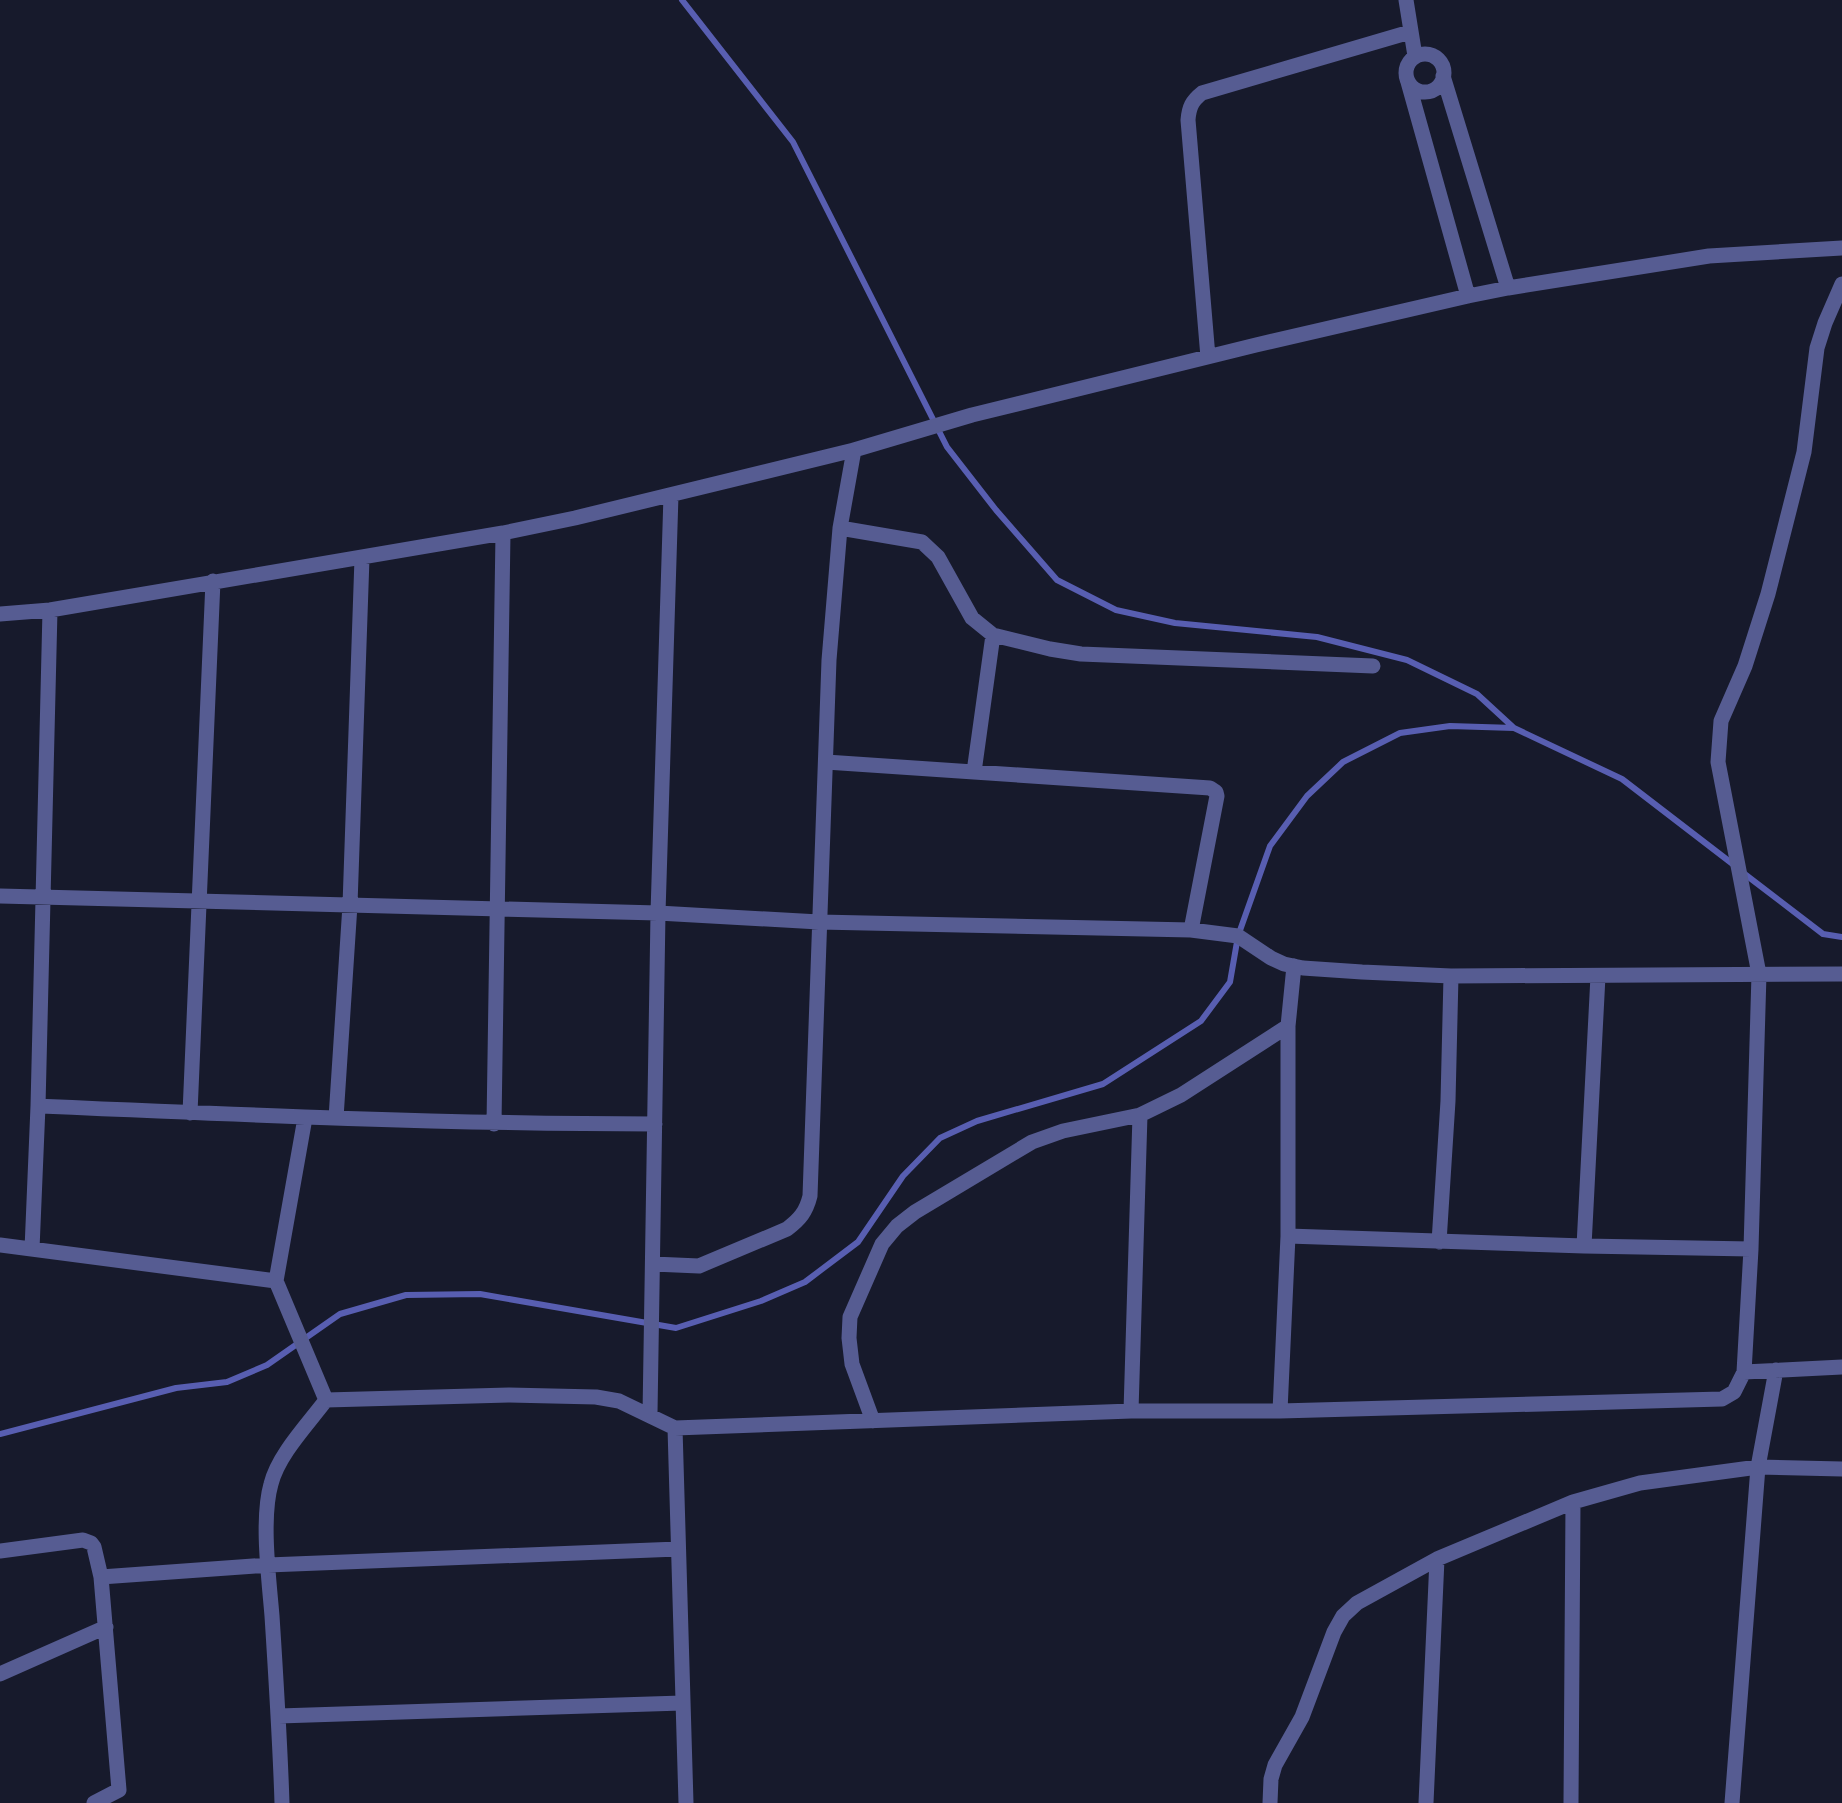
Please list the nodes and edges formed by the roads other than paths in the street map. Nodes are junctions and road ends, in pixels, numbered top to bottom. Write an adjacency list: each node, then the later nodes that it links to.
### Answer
1 (1406, 0): 2 (street)
2 (1410, 32): 3 (street); 10 (street)
3 (1416, 56): 4 (street); 5 (street)
4 (1443, 75): 5 (street); 8 (street)
5 (1408, 82): 9 (street)
6 (1842, 248): 8 (street)
7 (1842, 284): 32 (street)
8 (1508, 288): 9 (street)
9 (1468, 296): 10 (street)
10 (1208, 357): 11 (street)
11 (854, 450): 12 (street); 13 (street)
12 (671, 495): 14 (street); 28 (street)
13 (840, 528): 19 (street); 21 (street)
14 (503, 533): 15 (street); 27 (street)
15 (362, 558): 16 (street); 26 (street)
16 (213, 581): 17 (street); 25 (street)
17 (50, 610): 18 (street); 24 (street)
18 (0, 614)
19 (993, 635): 20 (street); 22 (street)
20 (1373, 666)
21 (826, 762): 22 (street); 29 (street)
22 (974, 772): 30 (street)
23 (0, 896): 24 (street)
24 (43, 898): 25 (street); 37 (street)
25 (199, 902): 26 (street); 38 (street)
26 (350, 905): 27 (street); 41 (street)
27 (496, 909): 28 (street); 42 (street)
28 (658, 914): 29 (street); 43 (street)
29 (819, 922): 30 (street); 50 (street)
30 (1191, 930): 31 (street)
31 (1294, 966): 34 (street); 36 (street)
32 (1759, 974): 33 (street); 35 (street); 49 (street)
33 (1842, 974)
34 (1451, 976): 35 (street); 45 (street)
35 (1598, 976): 47 (street)
36 (1288, 1026): 39 (street); 44 (street)
37 (38, 1106): 38 (street); 48 (street)
38 (190, 1113): 40 (street)
39 (1140, 1115): 56 (street); 59 (street)
40 (305, 1118): 41 (street); 51 (street)
41 (336, 1118): 42 (street)
42 (494, 1124): 43 (street)
43 (655, 1124): 50 (street)
44 (1288, 1236): 45 (street); 57 (street)
45 (1439, 1242): 47 (street)
46 (0, 1245): 48 (street)
47 (1584, 1246): 49 (street)
48 (32, 1249): 51 (street)
49 (1751, 1250): 54 (street)
50 (653, 1264): 58 (street)
51 (276, 1281): 55 (street)
52 (1842, 1367): 53 (street)
53 (1776, 1370): 54 (street); 61 (street)
54 (1744, 1372): 57 (street)
55 (326, 1401): 58 (street); 67 (street)
56 (1131, 1411): 57 (street); 59 (street)
57 (1280, 1411)
58 (650, 1414): 60 (street)
59 (873, 1421): 60 (street)
60 (675, 1428): 64 (street)
61 (1758, 1467): 62 (street); 63 (street); 80 (street)
62 (1842, 1469)
63 (1572, 1502): 66 (street); 79 (street)
64 (678, 1549): 67 (street); 71 (street)
65 (0, 1551): 68 (street)
66 (1437, 1559): 77 (street); 78 (street)
67 (268, 1565): 68 (street); 72 (street)
68 (101, 1577): 69 (street)
69 (106, 1627): 70 (street); 73 (street)
70 (0, 1674)
71 (682, 1703): 72 (street); 76 (street)
72 (279, 1716): 75 (street)
73 (119, 1797): 74 (street)
74 (94, 1803)
75 (282, 1803)
76 (686, 1803)
77 (1270, 1803)
78 (1426, 1803)
79 (1571, 1803)
80 (1732, 1803)

